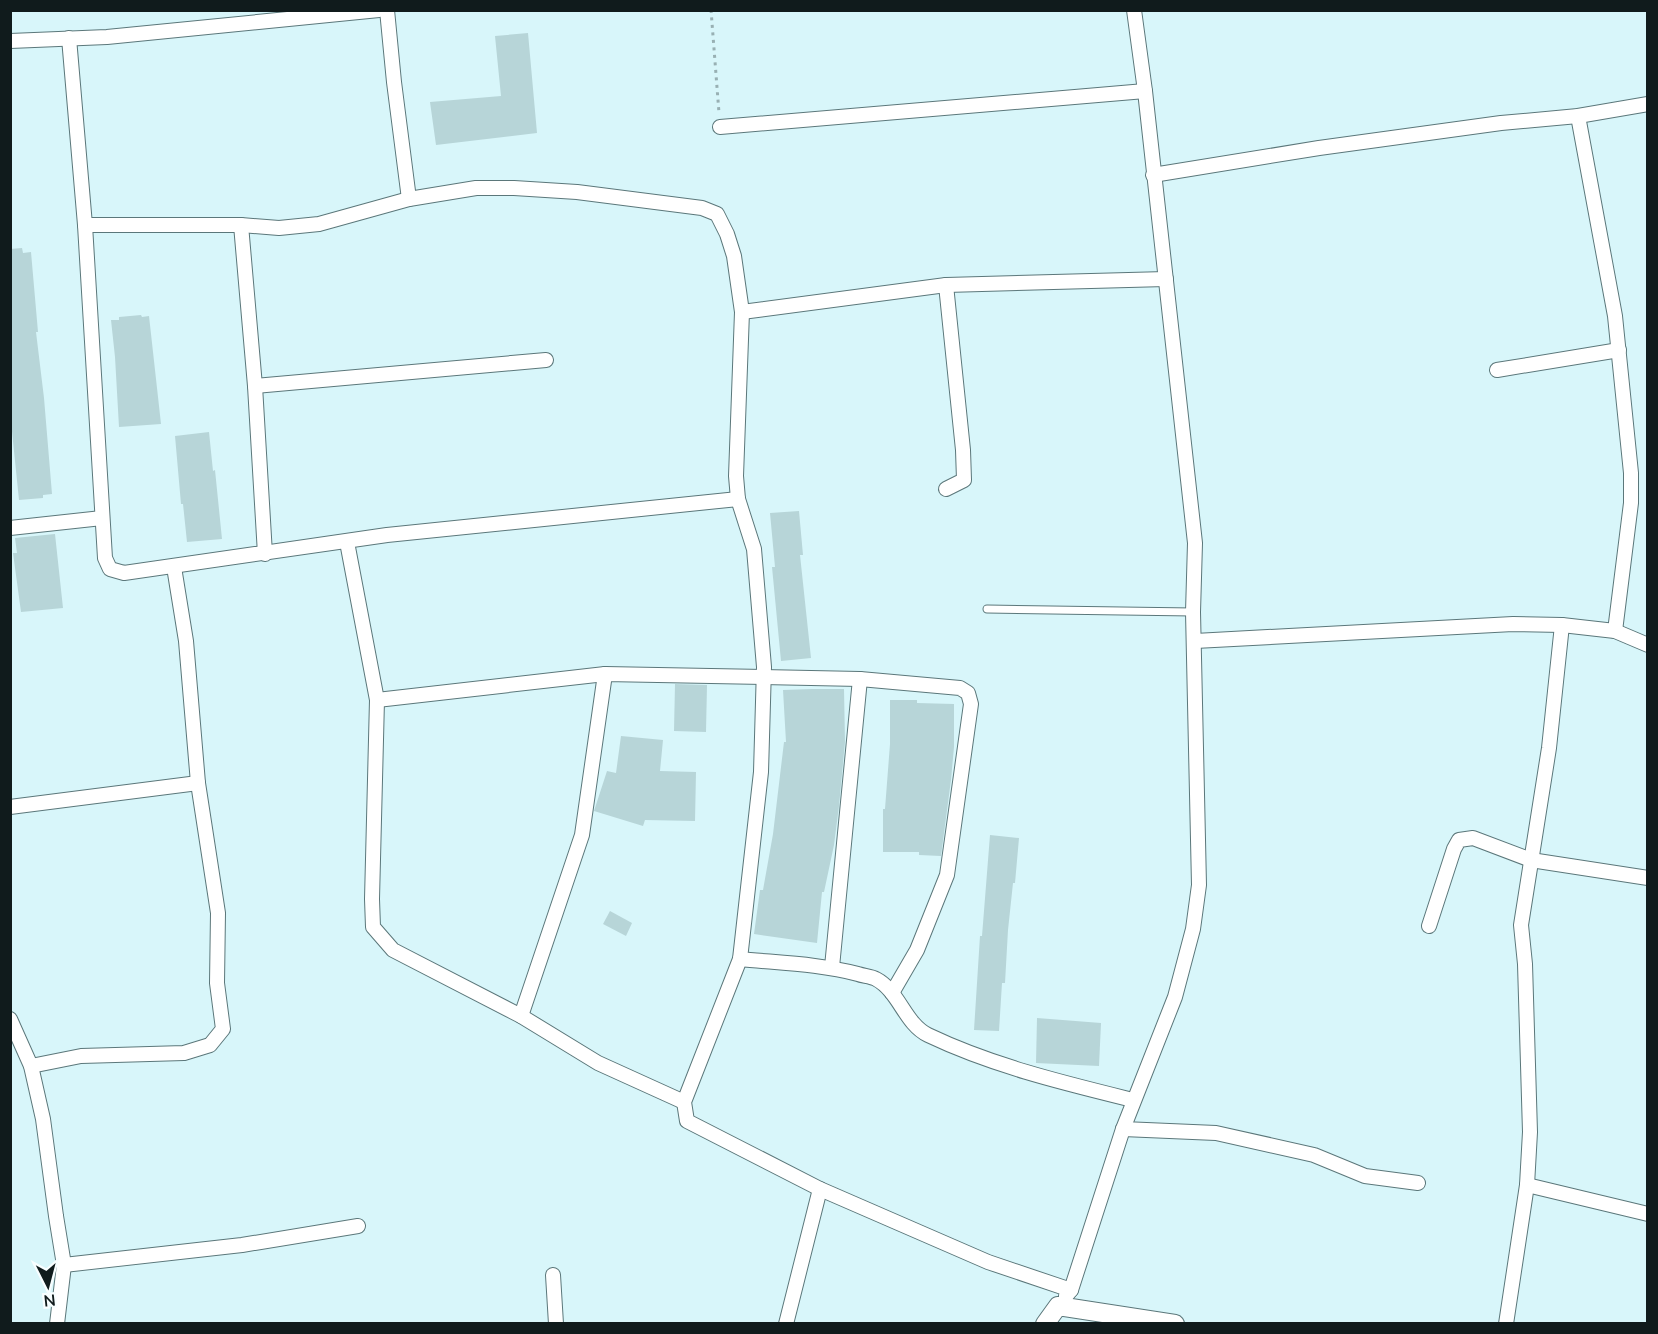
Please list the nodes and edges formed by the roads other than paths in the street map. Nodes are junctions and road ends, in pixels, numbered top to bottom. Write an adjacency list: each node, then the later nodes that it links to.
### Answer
1 (379, 10): 4 (street)
2 (387, 10): 11 (street)
3 (1134, 10): 6 (street)
4 (69, 38): 5 (street); 12 (street)
5 (10, 41)
6 (1144, 91): 9 (street); 10 (street)
7 (1647, 104): 8 (street)
8 (1578, 116): 10 (street); 17 (street)
9 (720, 127)
10 (1153, 176): 14 (street)
11 (409, 198): 13 (street); 16 (street)
12 (85, 225): 13 (street); 23 (street)
13 (241, 225): 20 (street)
14 (1166, 279): 15 (street); 29 (street)
15 (946, 285): 16 (street); 21 (street)
16 (742, 312): 22 (street)
17 (1619, 350): 19 (street); 31 (street)
18 (546, 360): 20 (street)
19 (1497, 370)
20 (255, 386): 26 (street)
21 (945, 489)
22 (738, 499): 25 (street); 35 (street)
23 (102, 518): 24 (street); 27 (street)
24 (10, 528)
25 (347, 542): 26 (street); 37 (street)
26 (265, 554): 27 (street)
27 (174, 567): 38 (street)
28 (987, 609): 29 (lane)
29 (1193, 612): 32 (street)
30 (1562, 625): 31 (street); 32 (street); 40 (street)
31 (1616, 630): 33 (street)
32 (1195, 641): 49 (street)
33 (1647, 645)
34 (605, 674): 35 (street); 37 (street); 46 (street)
35 (765, 679): 36 (street); 43 (street)
36 (860, 679): 44 (street); 45 (street)
37 (377, 700): 46 (street)
38 (198, 783): 39 (street); 48 (street)
39 (10, 807)
40 (1531, 860): 41 (street); 42 (street); 53 (street)
41 (1647, 878)
42 (1429, 926)
43 (740, 959): 44 (street); 50 (street)
44 (832, 967): 45 (street)
45 (892, 993): 49 (street)
46 (521, 1016): 50 (street)
47 (10, 1019): 48 (street)
48 (31, 1066): 57 (street)
49 (1133, 1100): 51 (street)
50 (684, 1102): 54 (street)
51 (1123, 1129): 52 (street); 59 (street)
52 (1418, 1183)
53 (1527, 1185): 55 (street); 66 (street)
54 (820, 1189): 59 (street); 63 (street)
55 (1647, 1214)
56 (358, 1226): 57 (street)
57 (64, 1265): 61 (street)
58 (553, 1275): 62 (street)
59 (1071, 1290): 60 (street)
60 (1058, 1306): 64 (street); 65 (street)
61 (57, 1323)
62 (556, 1323)
63 (786, 1323)
64 (1045, 1323)
65 (1175, 1323)
66 (1506, 1323)

